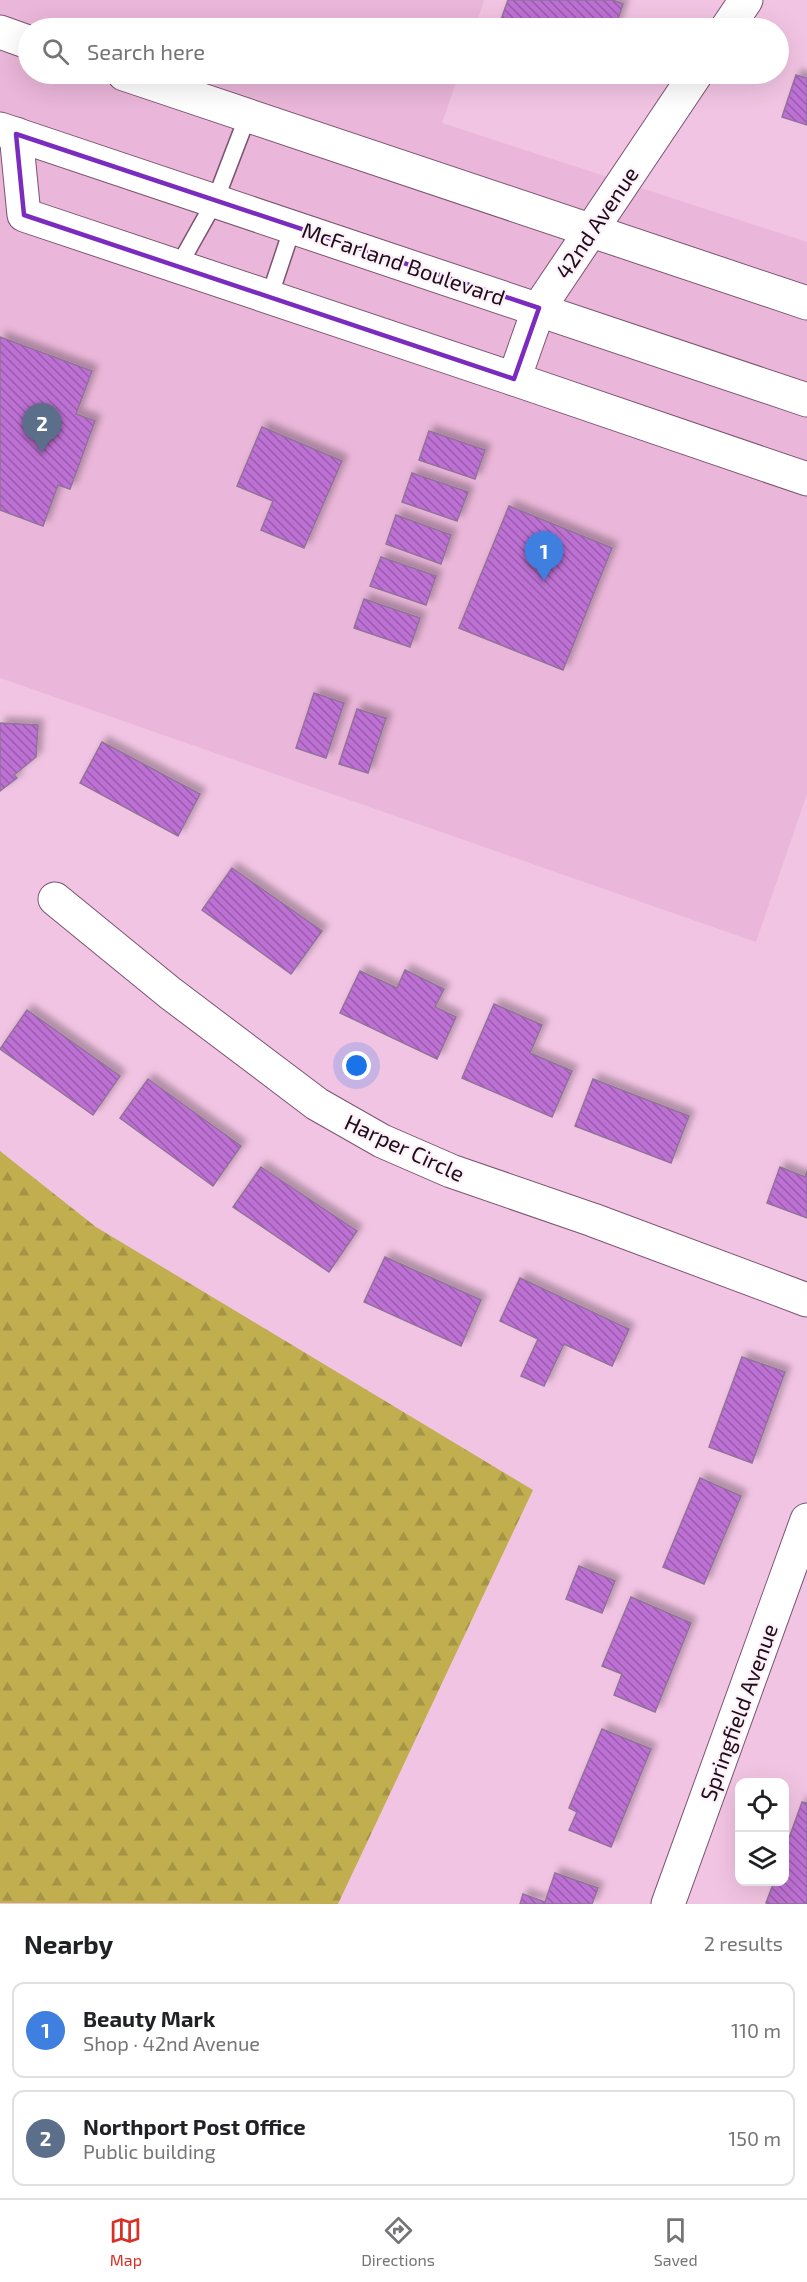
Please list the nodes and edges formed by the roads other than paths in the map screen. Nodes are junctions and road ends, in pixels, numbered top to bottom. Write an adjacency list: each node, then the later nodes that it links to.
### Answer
1 (746, 0): 2 (main road)
2 (734, 18)
3 (0, 32): 4 (main road)
4 (18, 38)
5 (154, 84): 7 (main road)
6 (689, 84): 11 (main road, 42nd Avenue)
7 (248, 115): 9 (lane); 11 (main road)
8 (8, 131): 9 (main road, McFarland Boulevard); 12 (main road)
9 (215, 201): 10 (main road, McFarland Boulevard); 12 (lane)
10 (293, 226): 13 (lane); 15 (main road, McFarland Boulevard)
11 (590, 230): 14 (main road); 15 (main road, 42nd Avenue)
12 (178, 267): 13 (main road)
13 (269, 298): 16 (main road)
14 (807, 303)
15 (539, 308): 16 (main road, 42nd Avenue); 17 (main road, McFarland Boulevard)
16 (514, 379): 18 (main road)
17 (807, 400)
18 (807, 479)
19 (55, 899): 20 (main road, Harper Circle)
20 (807, 1300)
21 (807, 1520): 22 (main road, Springfield Avenue)
22 (668, 1904)

